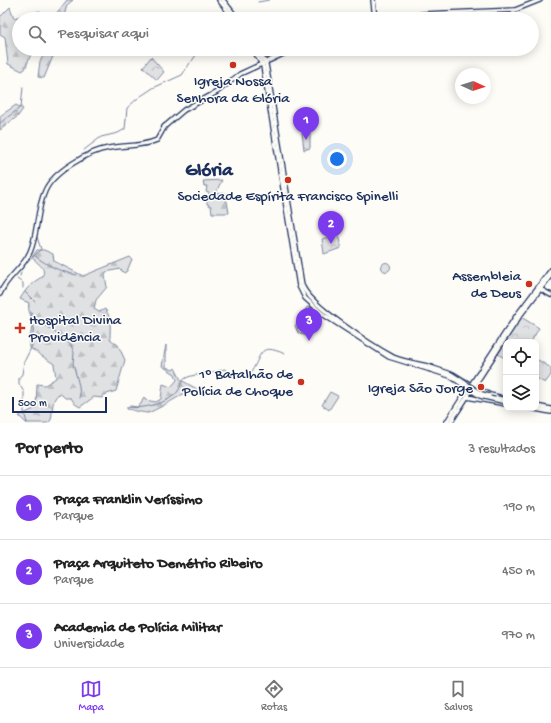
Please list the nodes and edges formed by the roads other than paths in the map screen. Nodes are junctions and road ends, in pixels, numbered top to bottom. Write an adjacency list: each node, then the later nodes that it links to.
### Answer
1 (219, 0): 5 (main road)
2 (223, 0): 6 (main road)
3 (373, 0): 7 (main road)
4 (540, 0): 8 (main road)
5 (228, 12)
6 (232, 12)
7 (374, 12)
8 (469, 12)
9 (258, 56): 13 (main road)
10 (260, 56): 13 (main road)
11 (280, 56): 13 (main road)
12 (283, 56): 13 (main road)
13 (264, 64): 16 (main road); 18 (main road)
14 (550, 273): 15 (main road); 21 (main road)
15 (540, 289): 17 (main road); 21 (main road)
16 (0, 294)
17 (551, 295)
18 (428, 368): 19 (main road); 20 (main road); 25 (main road, bridge)
19 (464, 380): 20 (main road); 21 (main road)
20 (461, 384): 23 (main road)
21 (473, 385): 22 (main road); 23 (main road)
22 (482, 392): 24 (main road); 26 (main road)
23 (467, 394): 24 (main road); 32 (main road); 33 (main road)
24 (480, 398): 27 (main road)
25 (503, 400)
26 (503, 400)
27 (503, 401)
28 (539, 407): 29 (main road)
29 (551, 409)
30 (539, 410): 31 (main road)
31 (551, 412)
32 (446, 423)
33 (450, 423)

